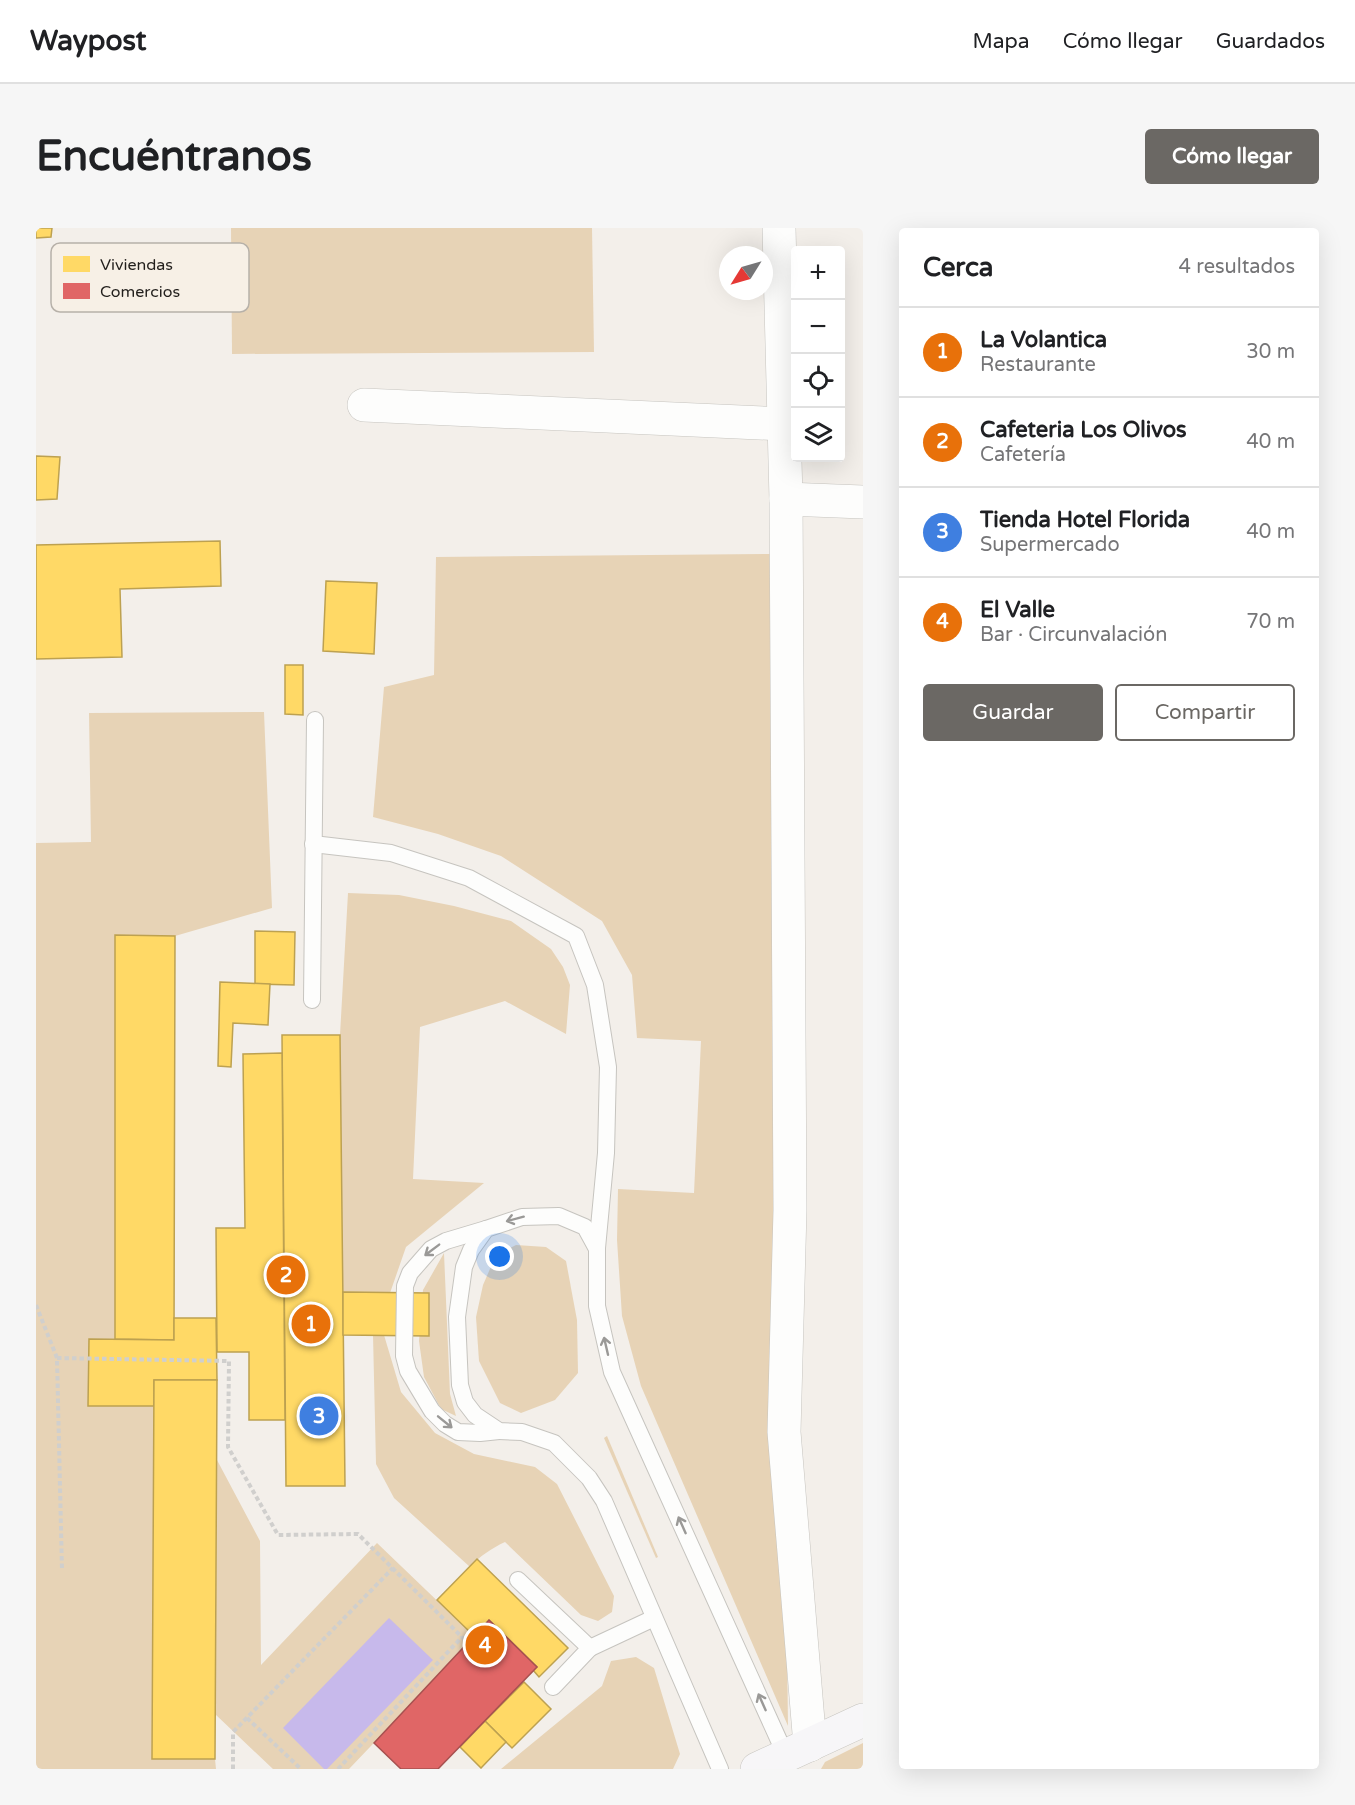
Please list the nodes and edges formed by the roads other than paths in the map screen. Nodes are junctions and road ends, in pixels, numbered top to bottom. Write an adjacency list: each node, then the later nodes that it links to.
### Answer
1 (778, 228): 3 (street)
2 (364, 405): 3 (street)
3 (783, 424): 4 (street)
4 (786, 499): 5 (street); 17 (street)
5 (863, 502)
6 (315, 720): 7 (lane)
7 (314, 844): 8 (lane); 10 (lane)
8 (312, 1000)
9 (486, 1229): 10 (lane, one-way to 9); 11 (lane); 11 (lane, one-way to 11)
10 (597, 1249): 17 (lane, one-way to 10)
11 (499, 1431): 13 (lane)
12 (518, 1580): 14 (lane)
13 (654, 1618): 14 (lane); 18 (lane)
14 (590, 1648): 15 (lane)
15 (553, 1688)
16 (863, 1720): 17 (street)
17 (784, 1756)
18 (720, 1769)

